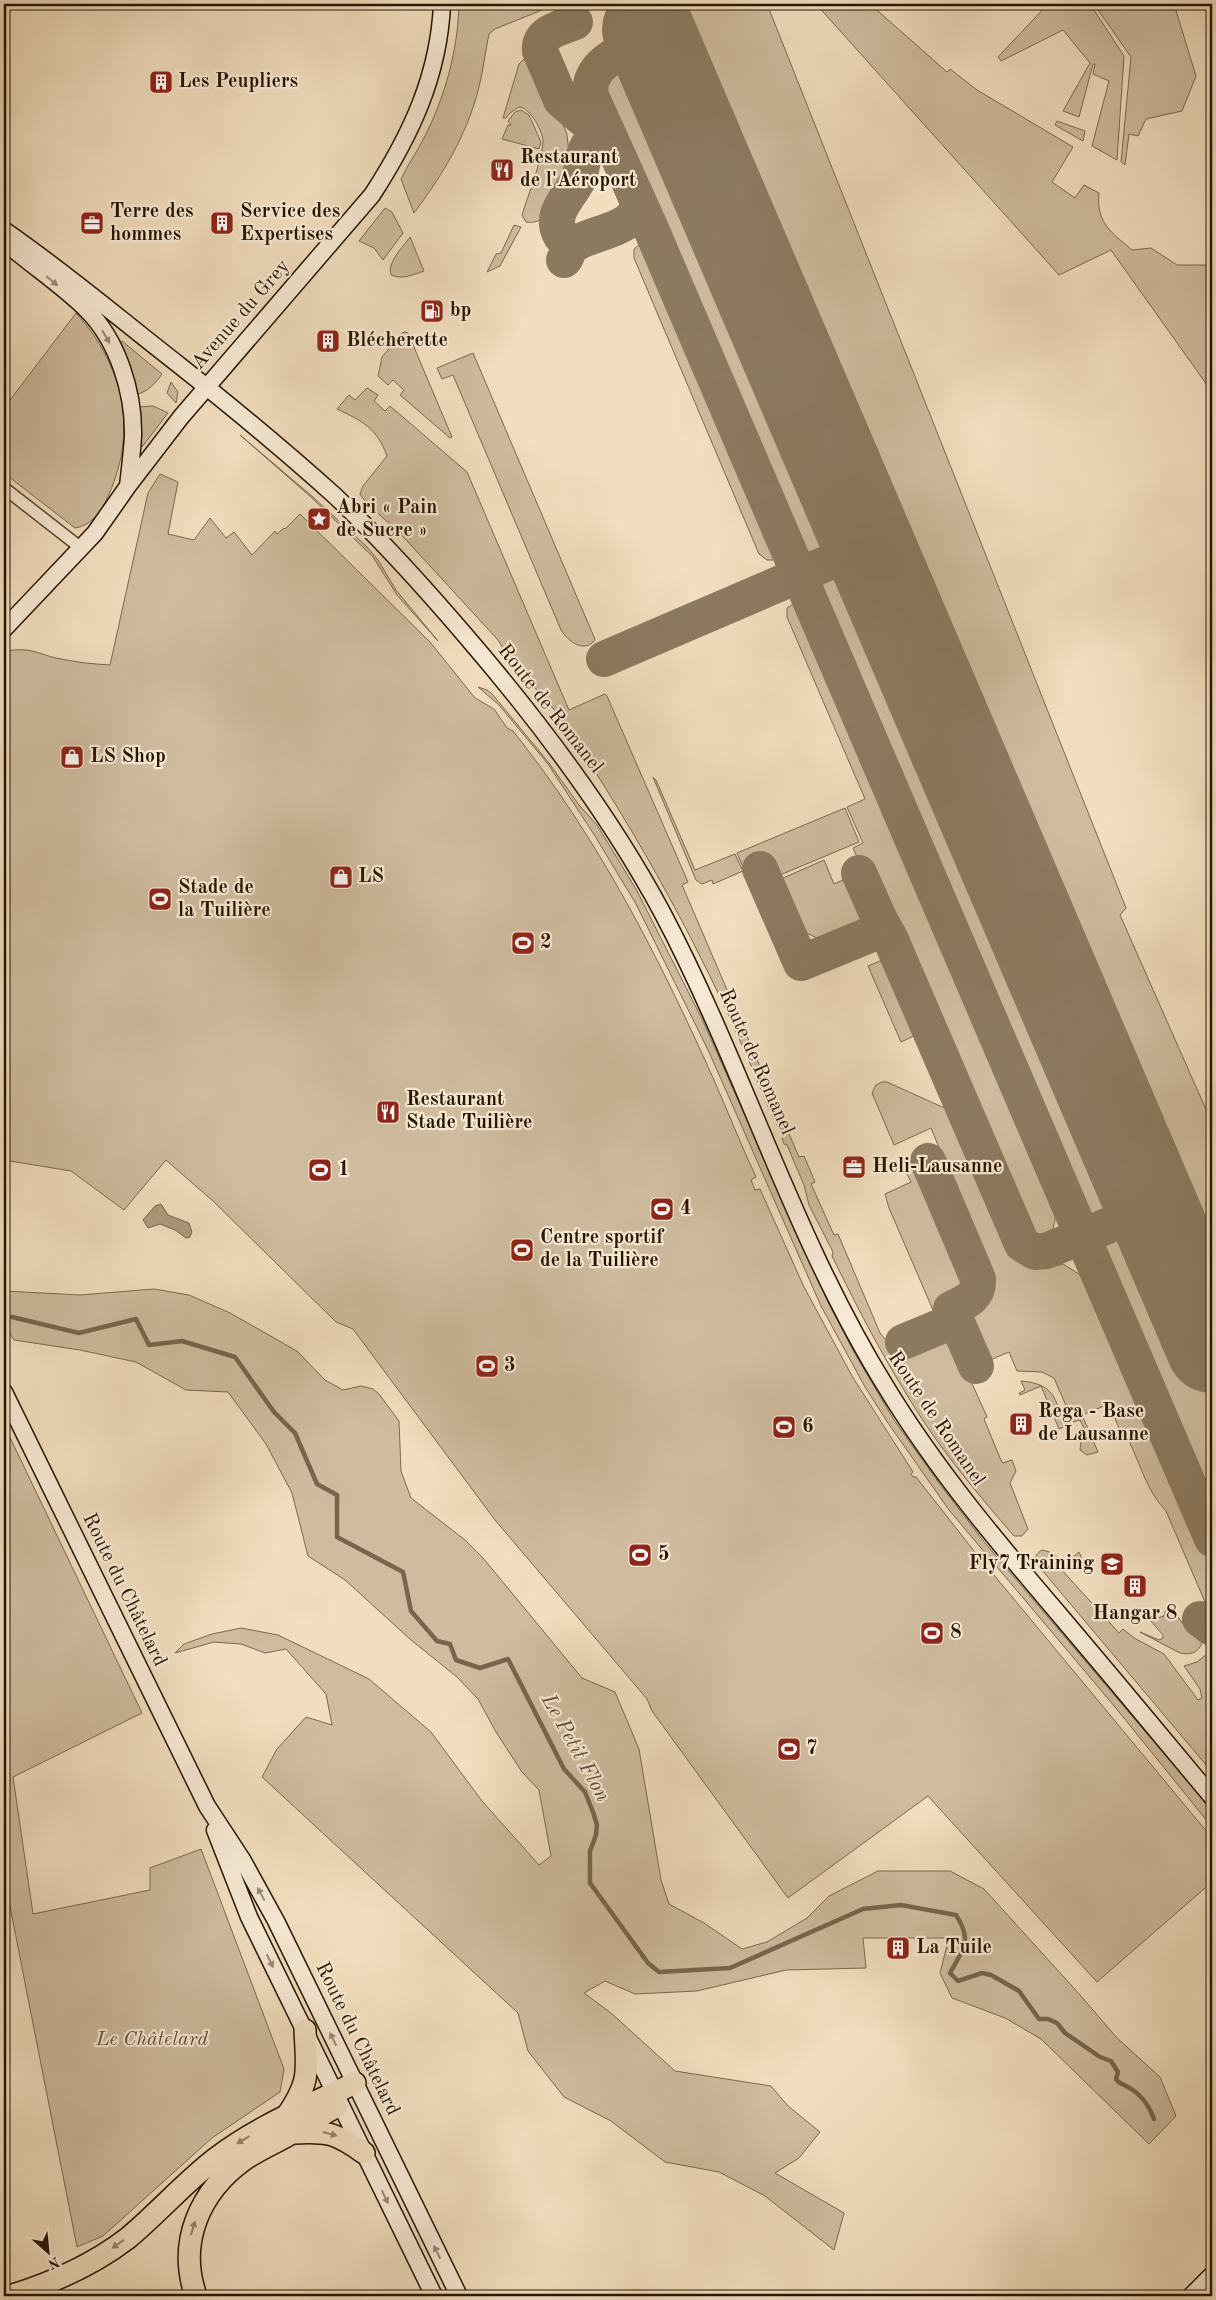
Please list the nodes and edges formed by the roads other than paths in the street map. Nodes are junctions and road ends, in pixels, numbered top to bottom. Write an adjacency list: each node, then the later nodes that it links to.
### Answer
1 (442, 4): 4 (main road, Avenue du Grey)
2 (4, 230): 4 (main road, Route de Romanel)
3 (4, 239): 5 (main road, one-way to 5)
4 (207, 387): 5 (main road, Avenue du Grey); 10 (main road, Route de Romanel)
5 (128, 486): 7 (main road)
6 (4, 488): 7 (street)
7 (81, 548): 8 (main road)
8 (4, 629)
9 (4, 1392): 11 (main road, Route du Châtelard)
10 (1212, 1797)
11 (207, 1806): 12 (main road, Route du Châtelard, one-way to 12); 13 (main road, Route du Châtelard, one-way to 11)
12 (305, 2030): 14 (main road, Route du Châtelard); 15 (highway)
13 (358, 2089): 14 (highway); 21 (main road, Route du Châtelard, one-way to 13)
14 (337, 2099): 15 (highway); 16 (main road, Route du Châtelard)
15 (289, 2125): 16 (highway, one-way to 16); 18 (highway, one-way to 18); 19 (highway, one-way to 15)
16 (364, 2153): 20 (main road, Route du Châtelard, one-way to 20)
17 (1212, 2275): 22 (main road)
18 (10, 2296)
19 (196, 2296)
20 (434, 2296)
21 (458, 2296)
22 (1191, 2296)

